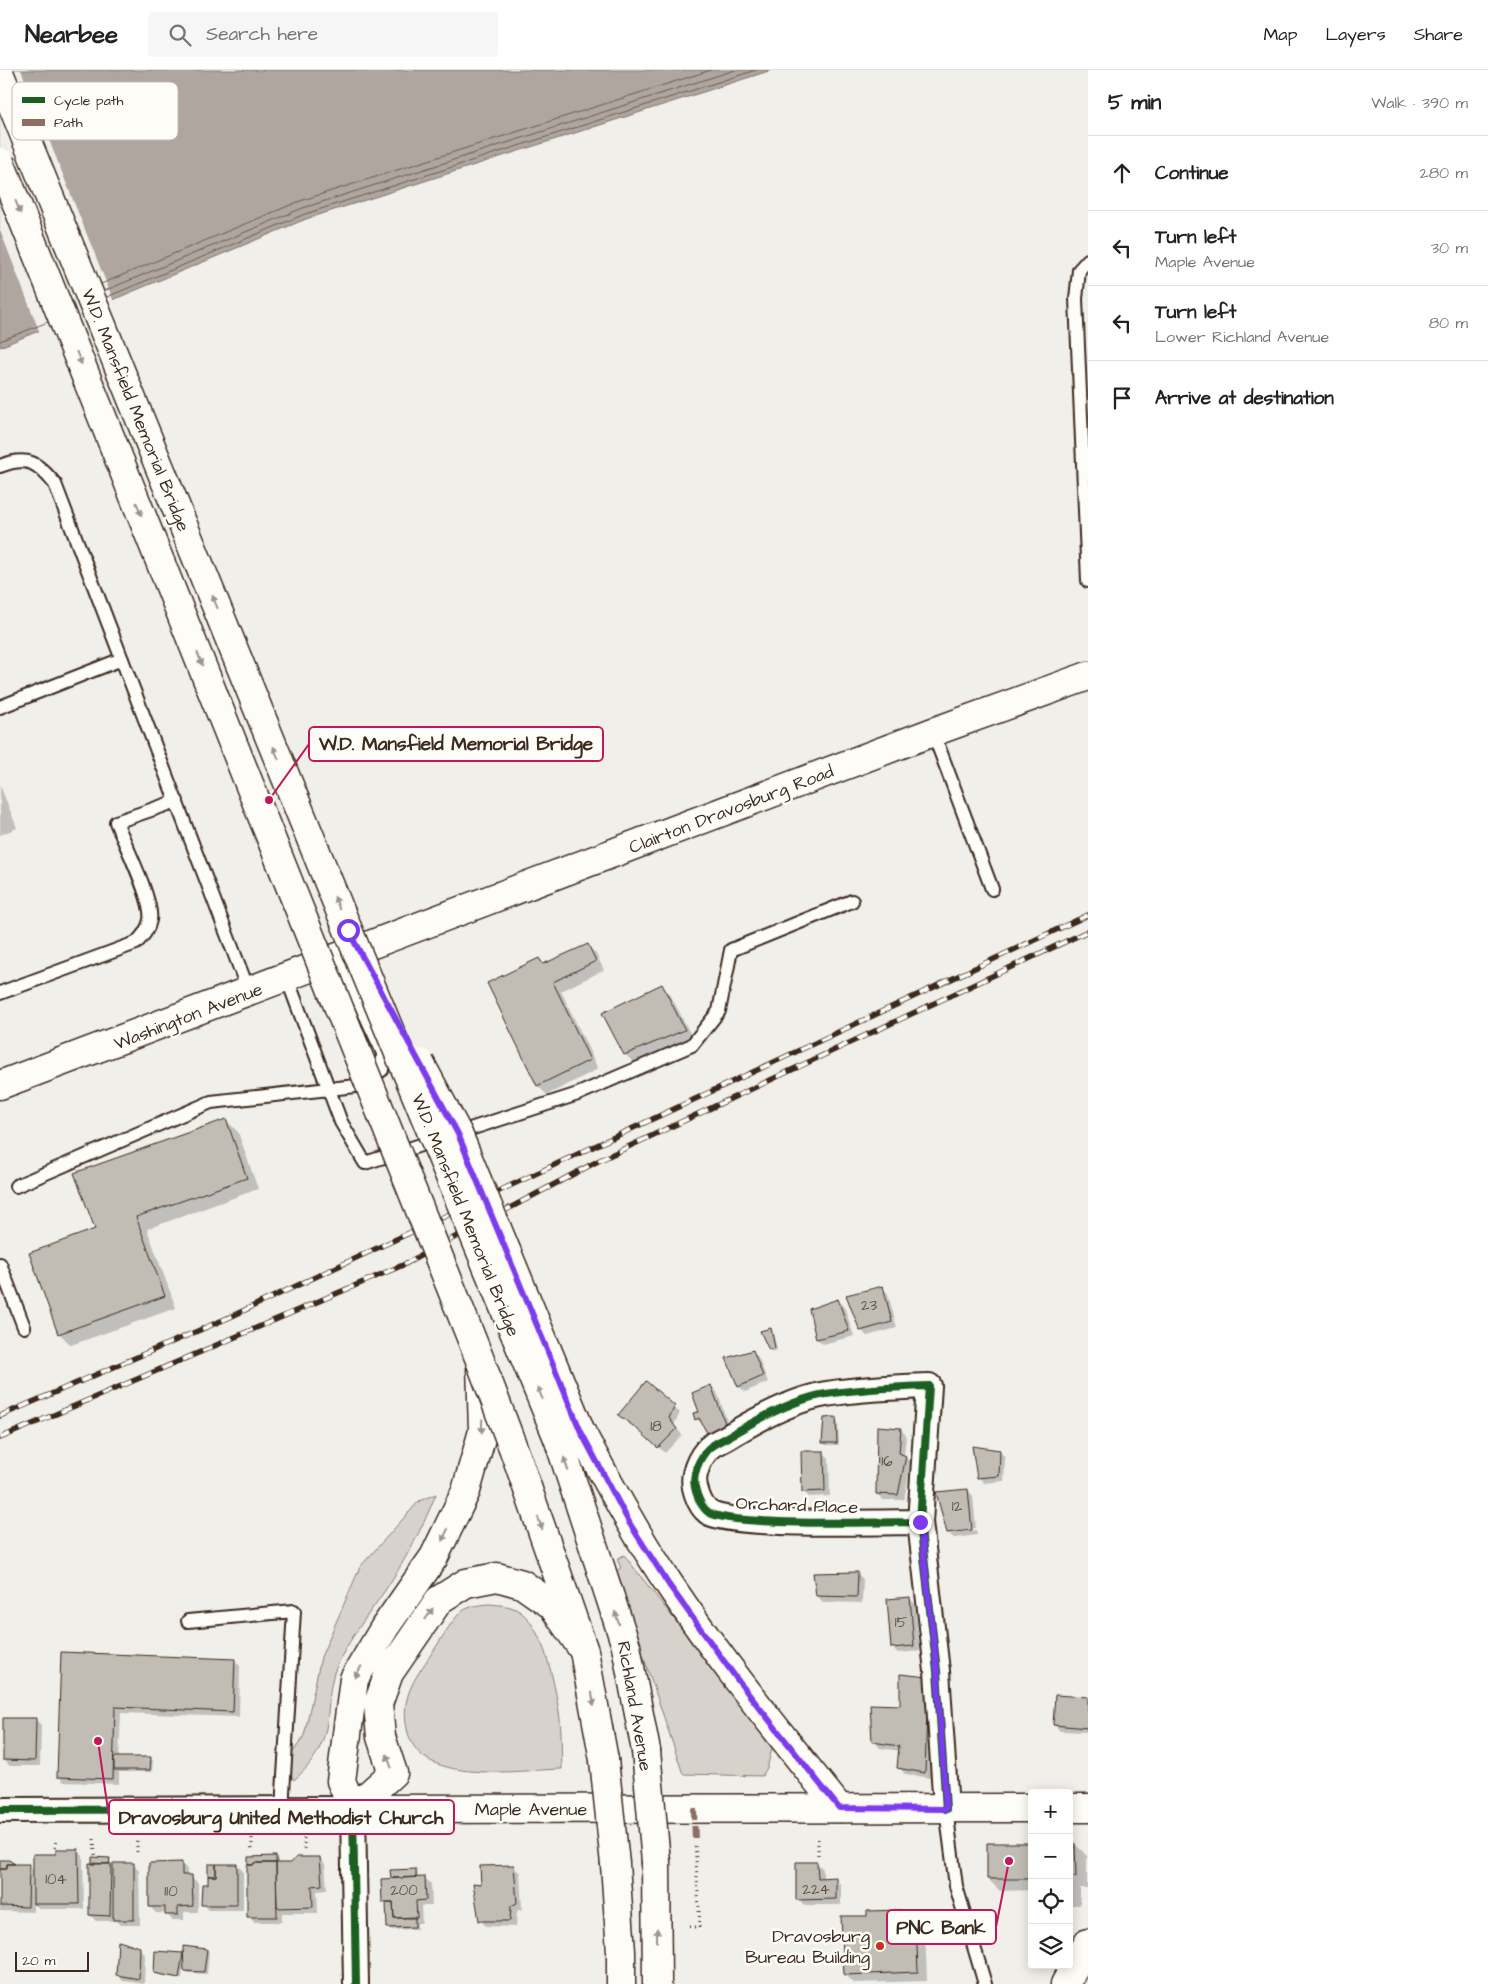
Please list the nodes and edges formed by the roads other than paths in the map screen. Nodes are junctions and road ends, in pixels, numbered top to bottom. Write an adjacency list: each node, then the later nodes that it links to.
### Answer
1 (0, 74): 2 (main road, W.D. Mansfield Memorial Bridge, one-way to 1, bridge)
2 (12, 104)
3 (27, 140): 26 (main road, W.D. Mansfield Memorial Bridge, one-way to 3, bridge)
4 (0, 162): 25 (main road, W.D. Mansfield Memorial Bridge, one-way to 25, bridge)
5 (1088, 260): 7 (lane)
6 (0, 466): 8 (lane)
7 (1088, 581)
8 (122, 659): 10 (lane); 12 (lane)
9 (1088, 676): 11 (main road, Clairton Dravosburg Road)
10 (0, 707)
11 (933, 732): 13 (lane); 15 (main road, Clairton Dravosburg Road)
12 (177, 802): 18 (lane); 19 (lane)
13 (992, 889)
14 (852, 901): 21 (lane)
15 (375, 944): 16 (main road, Washington Avenue)
16 (339, 958): 17 (main road, Washington Avenue); 21 (lane)
17 (287, 978): 18 (main road, Washington Avenue); 21 (lane)
18 (250, 992): 20 (main road, Washington Avenue)
19 (0, 993)
20 (0, 1085)
21 (328, 1089): 22 (lane)
22 (16, 1186)
23 (0, 1264): 24 (lane)
24 (24, 1327)
25 (480, 1360): 29 (main road, W.D. Mansfield Memorial Bridge, one-way to 29, bridge); 35 (main road, one-way to 35)
26 (569, 1435): 30 (main road); 41 (main road, Richland Avenue, one-way to 26, bridge)
27 (920, 1522): 27 (street, Orchard Place); 36 (street)
28 (188, 1621): 34 (lane)
29 (584, 1651): 35 (main road, one-way to 29); 40 (main road, one-way to 40, bridge)
30 (839, 1808): 35 (main road, Maple Avenue); 36 (main road, Maple Avenue)
31 (1028, 1808): 36 (main road, Maple Avenue)
32 (1073, 1808): 33 (main road)
33 (1088, 1808)
34 (282, 1809): 35 (street, Maple Avenue); 37 (street, Maple Avenue)
35 (353, 1809): 39 (street)
36 (946, 1809): 42 (lane)
37 (0, 1810)
38 (1088, 1943): 43 (main road)
39 (356, 1984)
40 (620, 1984)
41 (657, 1984)
42 (985, 1984)
43 (1065, 1984)

